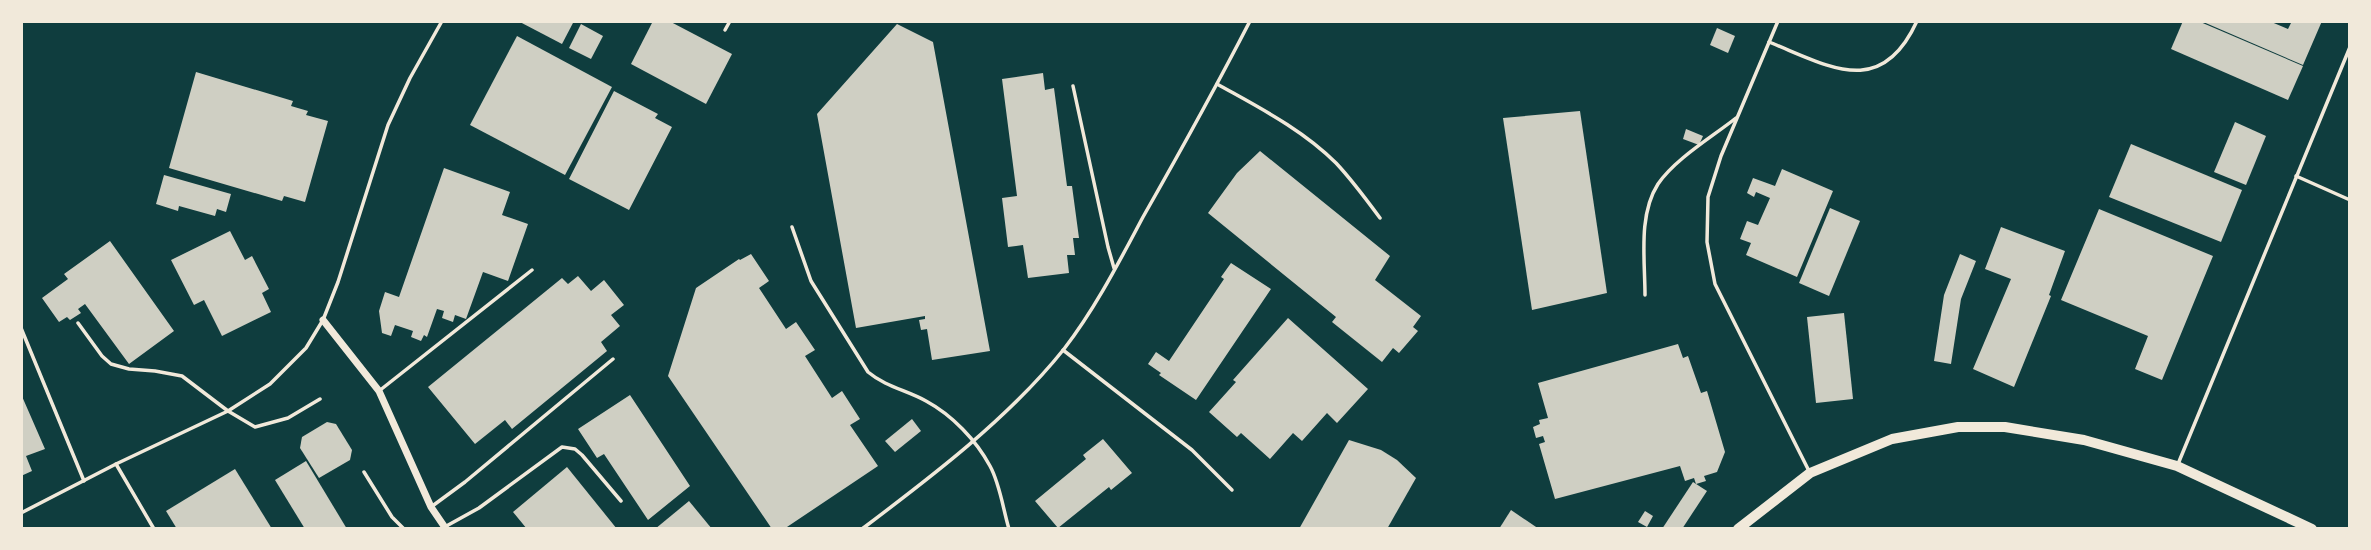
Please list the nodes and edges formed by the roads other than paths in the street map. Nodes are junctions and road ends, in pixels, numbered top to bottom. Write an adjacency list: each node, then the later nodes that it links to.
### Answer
1 (442, 21): 19 (lane)
2 (730, 21): 6 (lane)
3 (1251, 21): 9 (lane)
4 (1778, 21): 7 (lane)
5 (1917, 21): 7 (lane)
6 (725, 30)
7 (1769, 42): 11 (lane)
8 (2350, 47): 12 (lane)
9 (1217, 84): 14 (lane); 16 (lane)
10 (1073, 86): 16 (lane)
11 (1738, 117): 18 (lane); 31 (lane)
12 (2297, 176): 13 (lane); 29 (lane)
13 (2350, 200)
14 (1380, 218)
15 (792, 228): 27 (lane)
16 (1115, 269): 22 (lane)
17 (532, 271): 24 (lane)
18 (1646, 295)
19 (323, 320): 24 (street); 26 (lane)
20 (78, 323): 26 (lane)
21 (21, 328): 32 (lane)
22 (1063, 350): 27 (lane); 33 (lane)
23 (613, 359): 35 (lane)
24 (379, 391): 35 (street)
25 (320, 399): 26 (lane)
26 (228, 411): 28 (lane)
27 (972, 439): 40 (lane); 41 (lane)
28 (116, 464): 32 (lane); 38 (lane)
29 (2177, 466): 31 (street); 43 (street)
30 (364, 472): 39 (lane)
31 (1810, 473): 42 (street)
32 (84, 481): 36 (lane)
33 (1232, 490)
34 (621, 501): 37 (lane)
35 (431, 507): 37 (street)
36 (21, 513)
37 (444, 528)
38 (155, 529)
39 (404, 529)
40 (863, 529)
41 (1009, 529)
42 (1738, 529)
43 (2312, 529)

